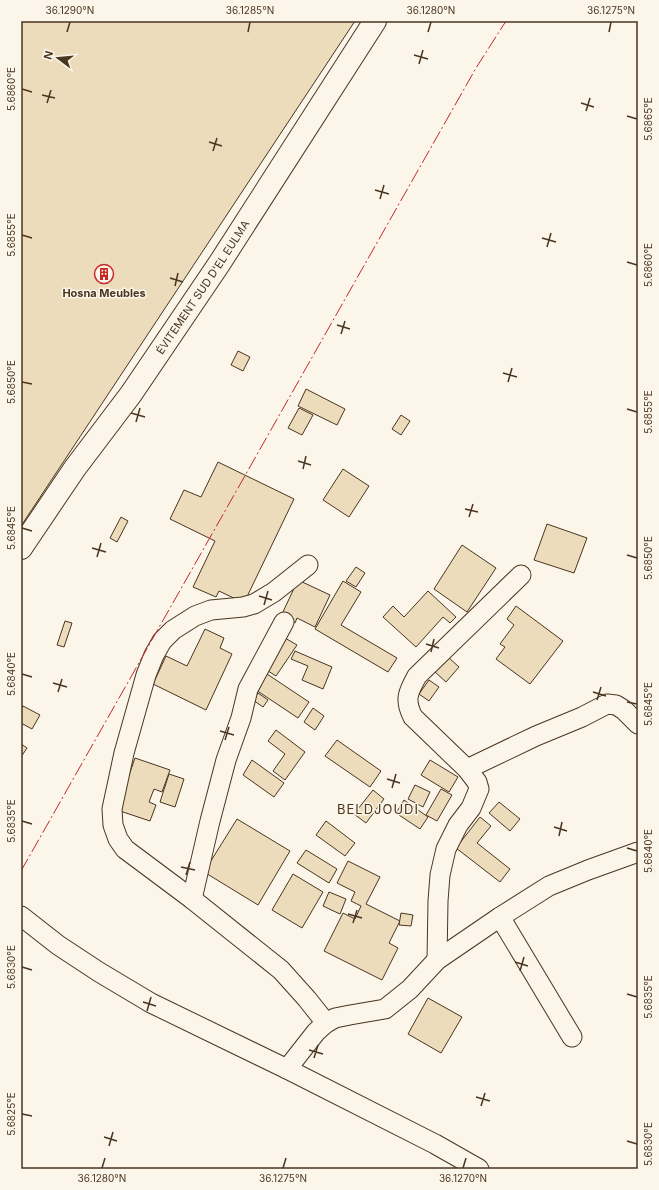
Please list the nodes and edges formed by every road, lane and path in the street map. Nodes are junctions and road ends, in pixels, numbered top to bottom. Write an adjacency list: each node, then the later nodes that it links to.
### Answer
1 (375, 21): 2 (main road, ÉVITEMENT SUD D'EL EULMA)
2 (21, 548)
3 (308, 565): 9 (street)
4 (521, 575): 7 (street)
5 (284, 622): 9 (street)
6 (638, 724): 7 (street)
7 (467, 769): 12 (street)
8 (638, 852): 11 (street)
9 (192, 899): 13 (street)
10 (21, 916): 15 (street)
11 (500, 917): 12 (street); 14 (street)
12 (437, 960): 13 (street)
13 (326, 1023): 15 (street)
14 (572, 1037)
15 (287, 1069): 16 (street)
16 (479, 1169)

